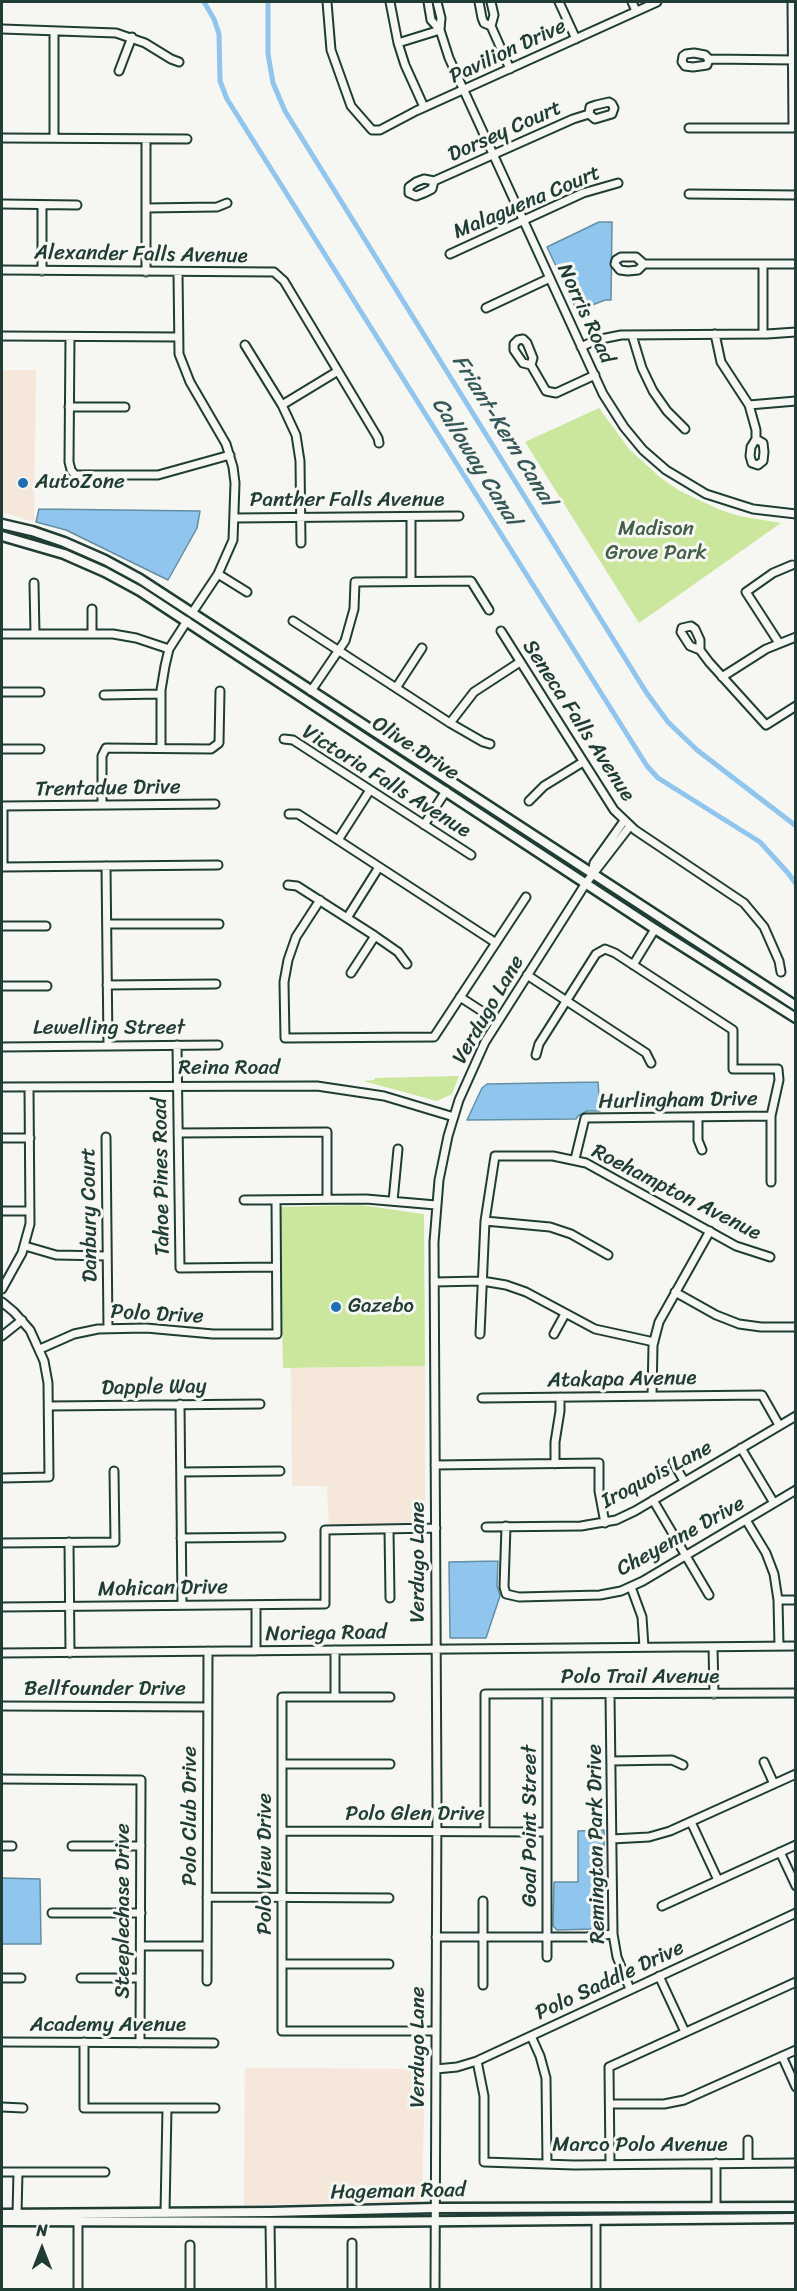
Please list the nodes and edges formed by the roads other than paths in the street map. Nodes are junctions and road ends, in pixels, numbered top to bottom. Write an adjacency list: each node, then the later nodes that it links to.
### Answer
1 (327, 2): 25 (street, Pavilion Drive)
2 (390, 2): 18 (street)
3 (428, 2): 14 (street, Norris Road)
4 (437, 2): 14 (street, Norris Road)
5 (479, 2): 12 (street)
6 (491, 2): 12 (street)
7 (560, 2): 17 (street)
8 (632, 2): 11 (street)
9 (657, 2): 11 (street, Pavilion Drive)
10 (792, 2): 20 (street)
11 (636, 11): 17 (street, Pavilion Drive)
12 (491, 26): 22 (street)
13 (2, 29): 15 (street)
14 (440, 30): 18 (street); 24 (street, Norris Road)
15 (54, 32): 16 (street); 30 (street)
16 (132, 37): 21 (street); 23 (street)
17 (576, 39): 22 (street, Pavilion Drive)
18 (398, 43): 25 (street)
19 (709, 59): 20 (street)
20 (794, 60): 28 (street)
21 (179, 62)
22 (510, 69): 24 (street, Pavilion Drive)
23 (119, 71)
24 (464, 90): 25 (street, Pavilion Drive); 33 (street, Norris Road)
25 (424, 107)
26 (589, 114): 33 (street, Dorsey Court)
27 (689, 128): 28 (street)
28 (794, 128)
29 (2, 138): 30 (street)
30 (54, 138): 31 (street)
31 (146, 139): 32 (street); 42 (street)
32 (187, 139)
33 (493, 155): 34 (street, Dorsey Court); 43 (street, Norris Road)
34 (434, 181)
35 (618, 183): 43 (street, Malaguena Court)
36 (689, 194): 37 (street)
37 (795, 195)
38 (227, 203): 42 (street)
39 (2, 204): 40 (street)
40 (42, 204): 41 (street); 49 (street)
41 (77, 205)
42 (146, 208): 50 (street)
43 (524, 220): 44 (street, Malaguena Court); 52 (street, Norris Road)
44 (450, 254)
45 (644, 264): 46 (street)
46 (763, 264): 47 (street); 56 (street)
47 (795, 264)
48 (2, 270): 49 (street, Alexander Falls Avenue)
49 (42, 271): 50 (street, Alexander Falls Avenue)
50 (146, 272): 51 (street, Alexander Falls Avenue)
51 (178, 273): 60 (street); 64 (street, Alexander Falls Avenue)
52 (550, 278): 53 (street); 62 (street, Norris Road)
53 (486, 308)
54 (795, 332): 56 (street)
55 (715, 334): 56 (street); 57 (street); 68 (street)
56 (763, 334)
57 (632, 335): 62 (street); 71 (street)
58 (2, 336): 59 (street)
59 (70, 337): 60 (street); 69 (street)
60 (178, 337): 74 (street)
61 (245, 345): 67 (street)
62 (581, 346): 65 (street, Norris Road)
63 (531, 364): 65 (street)
64 (338, 371): 67 (street); 73 (street)
65 (595, 375): 75 (street, Norris Road)
66 (795, 401): 68 (street)
67 (282, 405): 79 (street)
68 (749, 405): 72 (street)
69 (69, 407): 70 (street); 74 (street)
70 (126, 407)
71 (685, 429)
72 (756, 439)
73 (379, 444)
74 (230, 455): 78 (street)
75 (795, 514)
76 (459, 516): 77 (street, Panther Falls Avenue)
77 (411, 517): 79 (street, Panther Falls Avenue); 87 (street)
78 (235, 518): 79 (street, Panther Falls Avenue); 86 (street)
79 (301, 518): 82 (street)
80 (2, 524): 85 (main road, Olive Drive)
81 (2, 536): 83 (main road, Olive Drive)
82 (301, 543)
83 (77, 559): 85 (main road); 92 (main road, Olive Drive)
84 (792, 565): 99 (street)
85 (119, 567): 92 (main road, Olive Drive)
86 (218, 574): 89 (street); 92 (street)
87 (411, 581): 91 (street); 103 (street)
88 (34, 584): 97 (street)
89 (247, 592)
90 (92, 609): 95 (street)
91 (489, 610)
92 (190, 617): 101 (street); 105 (main road, Olive Drive); 109 (main road, Olive Drive)
93 (293, 621): 103 (street)
94 (501, 632): 104 (street, Seneca Falls Avenue)
95 (92, 633): 97 (street); 101 (street)
96 (2, 634): 97 (street)
97 (35, 634)
98 (795, 637): 99 (street)
99 (779, 643): 106 (street)
100 (422, 648): 107 (street)
101 (169, 649): 112 (street)
102 (700, 650): 106 (street)
103 (340, 651): 107 (street); 109 (street)
104 (520, 662): 115 (street); 121 (street, Seneca Falls Avenue)
105 (272, 677): 109 (main road); 123 (main road, Olive Drive)
106 (722, 677): 114 (street)
107 (396, 688): 115 (street)
108 (220, 691): 118 (street)
109 (311, 691): 125 (main road, Olive Drive)
110 (2, 692): 111 (street)
111 (40, 692)
112 (161, 694): 113 (street); 118 (street)
113 (104, 695)
114 (795, 706)
115 (450, 723): 117 (street)
116 (284, 739): 122 (street, Victoria Falls Avenue)
117 (490, 744)
118 (161, 748): 127 (street)
119 (2, 749): 120 (street)
120 (40, 749)
121 (583, 762): 124 (street); 130 (street, Seneca Falls Avenue)
122 (370, 790): 131 (street, Victoria Falls Avenue); 133 (street)
123 (446, 791): 125 (main road); 131 (street); 140 (main road, Olive Drive)
124 (529, 801)
125 (483, 803): 139 (main road, Olive Drive)
126 (215, 804): 127 (street, Trentadue Drive)
127 (102, 805): 128 (street, Trentadue Drive)
128 (2, 806): 137 (street)
129 (289, 814): 133 (street)
130 (624, 821): 132 (street, Seneca Falls Avenue); 139 (street)
131 (424, 825): 134 (street, Victoria Falls Avenue)
132 (630, 826): 139 (street); 155 (street, Seneca Falls Avenue)
133 (338, 840): 138 (street)
134 (471, 855)
135 (218, 865): 136 (street)
136 (106, 866): 137 (street); 145 (street)
137 (2, 867)
138 (380, 867): 144 (street); 151 (street)
139 (592, 873): 140 (street, Verdugo Lane); 152 (main road, Olive Drive)
140 (586, 883): 149 (main road, Olive Drive); 157 (street, Verdugo Lane)
141 (288, 885): 143 (street)
142 (526, 897): 151 (street)
143 (320, 900): 144 (street); 162 (street)
144 (347, 918): 150 (street)
145 (107, 924): 146 (street); 160 (street)
146 (219, 924)
147 (2, 926): 148 (street)
148 (46, 926)
149 (655, 928): 152 (main road); 154 (street); 165 (main road, Olive Drive)
150 (375, 936): 153 (street); 156 (street)
151 (496, 943): 162 (street)
152 (698, 943): 164 (main road, Olive Drive)
153 (407, 964)
154 (633, 965): 163 (street); 176 (street)
155 (781, 972)
156 (351, 974)
157 (527, 975): 163 (street); 166 (street, Verdugo Lane)
158 (216, 984): 160 (street)
159 (47, 986): 161 (street)
160 (107, 986): 169 (street)
161 (2, 987)
162 (460, 997): 166 (street)
163 (567, 1001): 171 (street); 172 (street)
164 (795, 1006)
165 (795, 1018)
166 (497, 1021): 177 (street, Verdugo Lane)
167 (177, 1045): 168 (street, Lewelling Street); 169 (street, Lewelling Street); 173 (street, Tahoe Pines Road)
168 (218, 1045)
169 (108, 1046): 170 (street, Lewelling Street)
170 (2, 1047)
171 (536, 1055)
172 (651, 1063)
173 (177, 1086): 175 (street, Reina Road); 177 (street, Reina Road); 179 (street, Tahoe Pines Road)
174 (2, 1087): 175 (street, Reina Road)
175 (29, 1087): 182 (street)
176 (771, 1116): 178 (street, Hurlingham Drive); 186 (street)
177 (454, 1117): 191 (street, Verdugo Lane)
178 (698, 1117): 184 (street); 185 (street, Hurlingham Drive)
179 (178, 1133): 187 (street); 200 (street, Tahoe Pines Road)
180 (106, 1137): 198 (street, Danbury Court)
181 (2, 1138): 182 (street)
182 (30, 1138): 192 (street)
183 (398, 1149): 190 (street)
184 (702, 1150)
185 (575, 1159): 194 (street, Roehampton Avenue); 195 (street, Roehampton Avenue)
186 (771, 1182)
187 (327, 1199): 189 (street); 190 (street)
188 (244, 1200): 189 (street)
189 (276, 1200): 200 (street)
190 (393, 1201): 191 (street)
191 (436, 1205): 202 (street, Verdugo Lane)
192 (30, 1210): 193 (street); 196 (street)
193 (2, 1211)
194 (485, 1221): 197 (street); 201 (street)
195 (710, 1231): 199 (street, Roehampton Avenue); 204 (street)
196 (25, 1246): 198 (street); 203 (street)
197 (608, 1255)
198 (107, 1256): 209 (street, Danbury Court)
199 (770, 1257)
200 (276, 1267): 209 (street, Polo Drive)
201 (482, 1281): 202 (street); 206 (street); 210 (street)
202 (434, 1282): 226 (street, Verdugo Lane)
203 (2, 1289)
204 (675, 1292): 208 (street); 213 (street)
205 (2, 1302): 207 (street)
206 (565, 1314): 211 (street); 213 (street)
207 (22, 1320): 212 (street); 214 (street)
208 (795, 1327)
209 (108, 1329): 214 (street, Polo Drive)
210 (480, 1334)
211 (554, 1334)
212 (2, 1336)
213 (654, 1342): 215 (street)
214 (40, 1348): 220 (street)
215 (652, 1396): 216 (street, Atakapa Avenue); 222 (street, Atakapa Avenue)
216 (560, 1397): 217 (street, Atakapa Avenue); 225 (street)
217 (482, 1398)
218 (180, 1404): 219 (street, Dapple Way); 220 (street, Dapple Way); 229 (street)
219 (260, 1404)
220 (49, 1406): 230 (street)
221 (795, 1416): 222 (street, Iroquois Lane)
222 (779, 1425): 223 (street, Iroquois Lane)
223 (741, 1448): 231 (street, Iroquois Lane); 234 (street)
224 (673, 1462): 231 (street)
225 (555, 1464): 226 (street); 236 (street)
226 (435, 1465): 239 (street, Verdugo Lane)
227 (280, 1471): 229 (street)
228 (114, 1472): 243 (street)
229 (181, 1472): 242 (street)
230 (2, 1478)
231 (684, 1482): 233 (street, Iroquois Lane)
232 (795, 1490): 234 (street, Cheyenne Drive)
233 (653, 1500): 236 (street, Iroquois Lane); 245 (street)
234 (774, 1503): 235 (street, Cheyenne Drive)
235 (746, 1520): 245 (street, Cheyenne Drive); 249 (street)
236 (605, 1523): 237 (street, Iroquois Lane)
237 (506, 1526): 238 (street, Iroquois Lane); 246 (street, Cheyenne Drive)
238 (486, 1527)
239 (436, 1528): 240 (street); 259 (street, Verdugo Lane)
240 (389, 1529): 248 (street); 252 (street, Mohican Drive)
241 (280, 1537): 242 (street)
242 (181, 1538): 251 (street)
243 (69, 1542): 244 (street); 253 (street)
244 (2, 1543)
245 (686, 1555): 246 (street, Cheyenne Drive); 247 (street)
246 (631, 1587): 257 (street)
247 (709, 1595)
248 (390, 1598)
249 (778, 1600): 250 (street); 255 (street)
250 (795, 1600)
251 (182, 1605): 252 (street, Mohican Drive); 253 (street, Mohican Drive)
252 (256, 1605): 262 (street)
253 (69, 1606): 254 (street, Mohican Drive); 264 (street)
254 (2, 1607)
255 (779, 1646): 256 (street, Noriega Road); 258 (street, Noriega Road)
256 (795, 1646)
257 (644, 1647): 258 (street, Noriega Road); 259 (street, Noriega Road)
258 (713, 1647): 267 (street)
259 (436, 1649): 260 (street, Noriega Road); 283 (street, Verdugo Lane)
260 (335, 1650): 262 (street, Noriega Road); 269 (street)
261 (208, 1651): 262 (street, Noriega Road); 264 (street, Noriega Road); 272 (street, Polo Club Drive)
262 (256, 1651)
263 (2, 1653): 264 (street, Noriega Road)
264 (70, 1653)
265 (795, 1693): 267 (street, Polo Trail Avenue)
266 (547, 1694): 268 (street, Polo Trail Avenue); 284 (street, Polo Trail Avenue); 285 (street, Goal Point Street)
267 (714, 1694): 268 (street, Polo Trail Avenue)
268 (610, 1695): 273 (street, Remington Park Drive)
269 (334, 1697): 270 (street); 275 (street, Polo View Drive)
270 (390, 1697)
271 (2, 1706): 272 (street, Bellfounder Drive)
272 (208, 1707): 295 (street, Polo Club Drive)
273 (611, 1761): 277 (street); 286 (street, Remington Park Drive)
274 (764, 1762): 280 (street)
275 (282, 1764): 276 (street); 282 (street, Polo View Drive)
276 (390, 1764)
277 (683, 1765)
278 (795, 1774): 280 (street)
279 (2, 1779): 291 (street, Steeplechase Drive)
280 (774, 1784): 281 (street)
281 (691, 1822): 286 (street); 293 (street)
282 (282, 1831): 283 (street, Polo Glen Drive); 296 (street, Polo View Drive)
283 (437, 1832): 284 (street, Polo Glen Drive); 305 (street, Verdugo Lane)
284 (484, 1832): 285 (street, Polo Glen Drive)
285 (547, 1832): 306 (street, Goal Point Street)
286 (612, 1839): 303 (street, Remington Park Drive)
287 (795, 1845): 292 (street)
288 (2, 1846): 289 (street)
289 (12, 1846)
290 (72, 1846): 291 (street)
291 (141, 1846): 301 (street, Steeplechase Drive)
292 (780, 1852): 293 (street); 294 (street)
293 (718, 1880): 299 (street)
294 (795, 1886)
295 (207, 1897): 296 (street); 308 (street, Polo Club Drive)
296 (282, 1898): 297 (street); 310 (street, Polo View Drive)
297 (389, 1898)
298 (483, 1901): 304 (street)
299 (662, 1906)
300 (52, 1912): 301 (street)
301 (141, 1913): 307 (street, Steeplechase Drive)
302 (795, 1913): 312 (street, Polo Saddle Drive)
303 (613, 1934): 306 (street); 320 (street, Remington Park Drive)
304 (483, 1936): 305 (street); 306 (street); 319 (street)
305 (436, 1937): 321 (street, Verdugo Lane)
306 (547, 1937): 309 (street, Goal Point Street)
307 (141, 1946): 308 (street); 316 (street, Steeplechase Drive)
308 (207, 1946): 317 (street, Polo Club Drive)
309 (547, 1957)
310 (282, 1964): 311 (street); 321 (street, Polo View Drive)
311 (389, 1964)
312 (659, 1976): 320 (street, Polo Saddle Drive); 322 (street)
313 (2, 1978): 314 (street)
314 (21, 1978)
315 (81, 1978): 316 (street)
316 (140, 1978): 326 (street, Steeplechase Drive)
317 (207, 1981)
318 (795, 1982): 322 (street)
319 (483, 1985)
320 (630, 1989): 323 (street, Polo Saddle Drive)
321 (436, 2031): 331 (street, Verdugo Lane)
322 (686, 2032): 333 (street)
323 (531, 2036): 330 (street, Polo Saddle Drive); 339 (street)
324 (2, 2042): 325 (street, Academy Avenue)
325 (84, 2042): 326 (street, Academy Avenue); 336 (street)
326 (140, 2043): 327 (street, Academy Avenue)
327 (214, 2043)
328 (795, 2050): 329 (street)
329 (782, 2056): 332 (street); 333 (street)
330 (477, 2061): 331 (street, Polo Saddle Drive); 339 (street, Marco Polo Avenue)
331 (436, 2069): 349 (street, Verdugo Lane)
332 (795, 2087)
333 (610, 2104): 343 (street)
334 (2, 2108): 335 (street)
335 (23, 2108)
336 (167, 2108): 337 (street); 353 (street)
337 (214, 2108)
338 (748, 2140): 341 (street)
339 (547, 2163): 343 (street, Marco Polo Avenue)
340 (716, 2163): 341 (street, Marco Polo Avenue); 343 (street, Marco Polo Avenue); 347 (street)
341 (748, 2163): 342 (street, Marco Polo Avenue)
342 (795, 2163)
343 (610, 2164)
344 (2, 2172): 345 (street)
345 (18, 2172): 346 (street); 355 (street)
346 (105, 2172)
347 (716, 2207): 348 (main road, Hageman Road); 350 (main road, Hageman Road); 358 (main road)
348 (795, 2207): 359 (main road)
349 (435, 2208): 350 (main road, Hageman Road); 352 (main road, Hageman Road); 360 (street, Verdugo Lane)
350 (658, 2208): 361 (main road)
351 (314, 2211): 352 (main road, Hageman Road); 353 (main road, Hageman Road); 364 (main road)
352 (353, 2211): 365 (main road)
353 (165, 2212): 356 (main road, Hageman Road); 363 (main road)
354 (2, 2214): 355 (main road, Hageman Road)
355 (17, 2214): 356 (main road, Hageman Road)
356 (78, 2218): 362 (main road, Hageman Road); 363 (main road, Hageman Road); 368 (street)
357 (795, 2218): 359 (main road, Hageman Road)
358 (647, 2219): 359 (main road, Hageman Road); 361 (main road, Hageman Road)
359 (730, 2219)
360 (435, 2220): 361 (main road, Hageman Road); 365 (main road, Hageman Road); 372 (street, Verdugo Lane)
361 (596, 2220): 373 (street)
362 (2, 2221)
363 (126, 2221): 364 (main road, Hageman Road)
364 (270, 2222): 365 (main road, Hageman Road); 370 (street)
365 (307, 2222)
366 (352, 2243): 371 (street)
367 (190, 2245): 369 (street)
368 (78, 2289)
369 (190, 2289)
370 (271, 2289)
371 (352, 2289)
372 (435, 2289)
373 (596, 2289)

